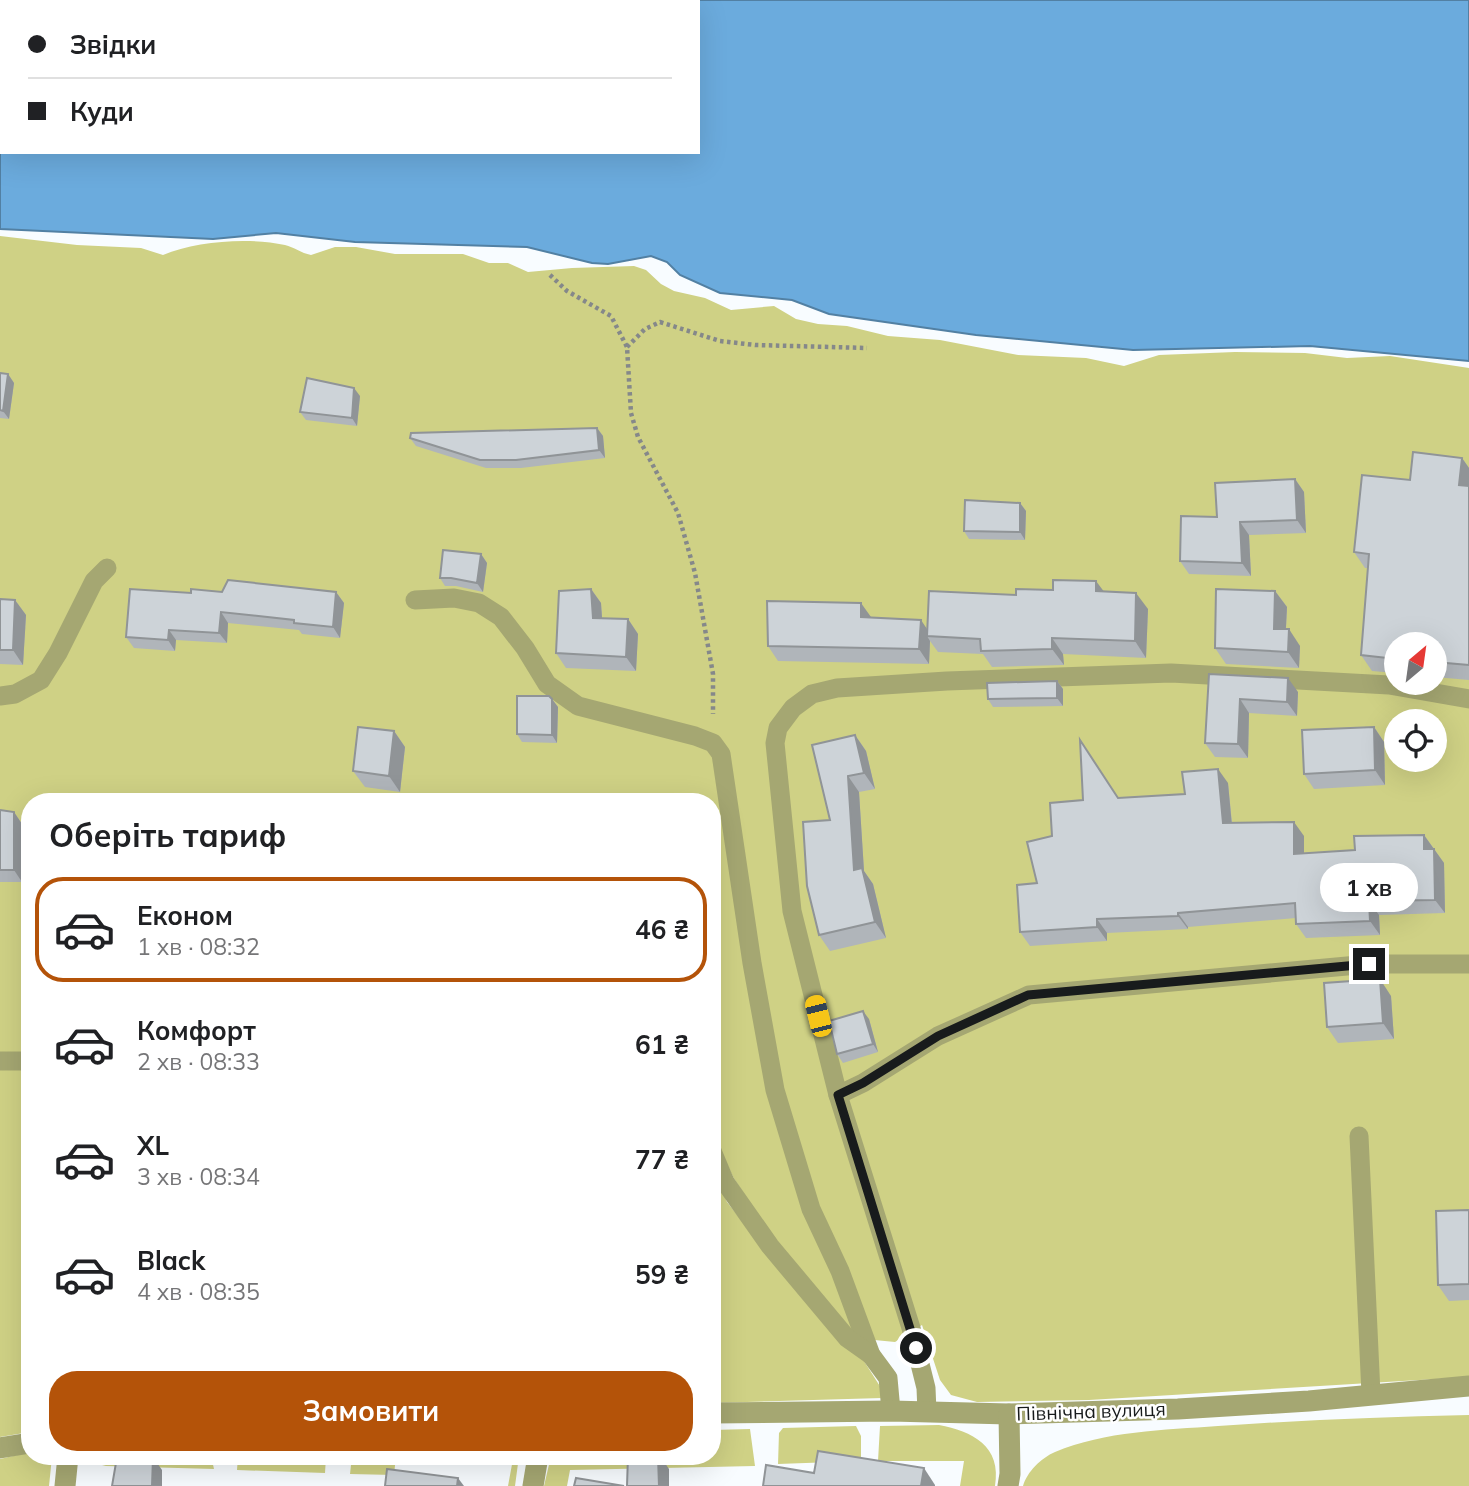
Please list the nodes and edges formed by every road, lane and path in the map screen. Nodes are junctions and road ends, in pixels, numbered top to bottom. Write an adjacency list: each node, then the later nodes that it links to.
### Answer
1 (550, 275): 2 (path)
2 (627, 347): 3 (path); 8 (path)
3 (867, 348)
4 (107, 568): 6 (lane)
5 (415, 600): 8 (lane)
6 (0, 696)
7 (1469, 699): 12 (lane)
8 (713, 743): 15 (lane)
9 (1469, 964): 12 (lane)
10 (21, 1060): 11 (lane)
11 (0, 1061)
12 (838, 1095): 19 (lane)
13 (1359, 1136): 17 (lane)
14 (721, 1171): 15 (lane)
15 (871, 1354): 18 (lane)
16 (1469, 1386): 17 (street, Північна вулиця)
17 (1371, 1394): 21 (street, Північна вулиця)
18 (891, 1411): 19 (street, Північна вулиця); 20 (street, Північна вулиця)
19 (927, 1412): 21 (street, Північна вулиця)
20 (721, 1413)
21 (1009, 1414): 28 (street)
22 (21, 1444): 23 (street)
23 (0, 1448)
24 (67, 1465): 26 (street)
25 (536, 1465): 27 (street)
26 (65, 1486)
27 (533, 1486)
28 (1008, 1486)

